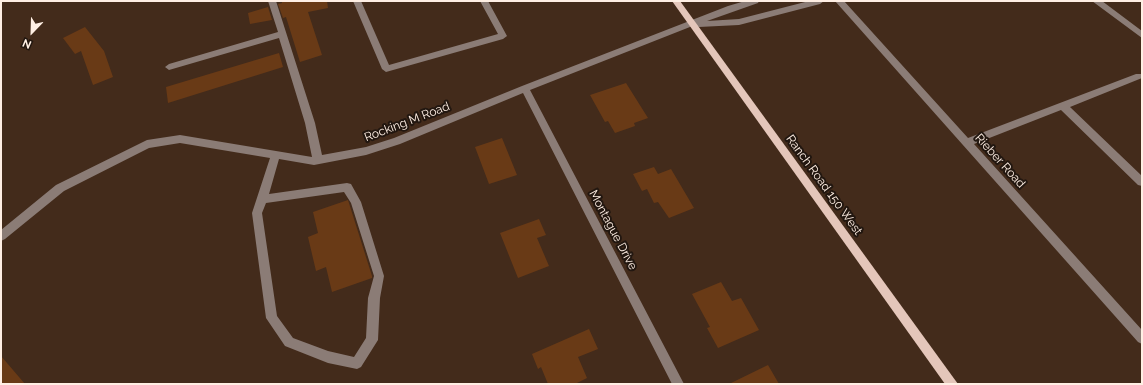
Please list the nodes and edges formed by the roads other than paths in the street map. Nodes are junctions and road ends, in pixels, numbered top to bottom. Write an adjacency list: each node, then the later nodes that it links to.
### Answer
1 (272, 1): 10 (street)
2 (357, 1): 3 (street)
3 (484, 1)
4 (676, 1): 9 (main road, Ranch Road 150 West)
5 (755, 1): 9 (street, Rocking M Road)
6 (820, 1): 9 (street)
7 (839, 1): 16 (street, Rieber Road)
8 (1096, 1): 11 (street)
9 (691, 24): 14 (street, Rocking M Road); 24 (main road, Ranch Road 150 West)
10 (283, 34): 12 (street); 18 (street)
11 (1142, 35)
12 (169, 67)
13 (1138, 76): 15 (street)
14 (525, 88): 18 (street, Rocking M Road); 23 (street, Montague Drive)
15 (1063, 106): 16 (street); 19 (street)
16 (967, 143): 22 (street, Rieber Road)
17 (276, 154): 18 (street, Rocking M Road); 20 (street); 21 (street, Rocking M Road)
18 (318, 160)
19 (1142, 182)
20 (262, 199): 20 (street)
21 (1, 236)
22 (1142, 338)
23 (678, 384)
24 (952, 384)

